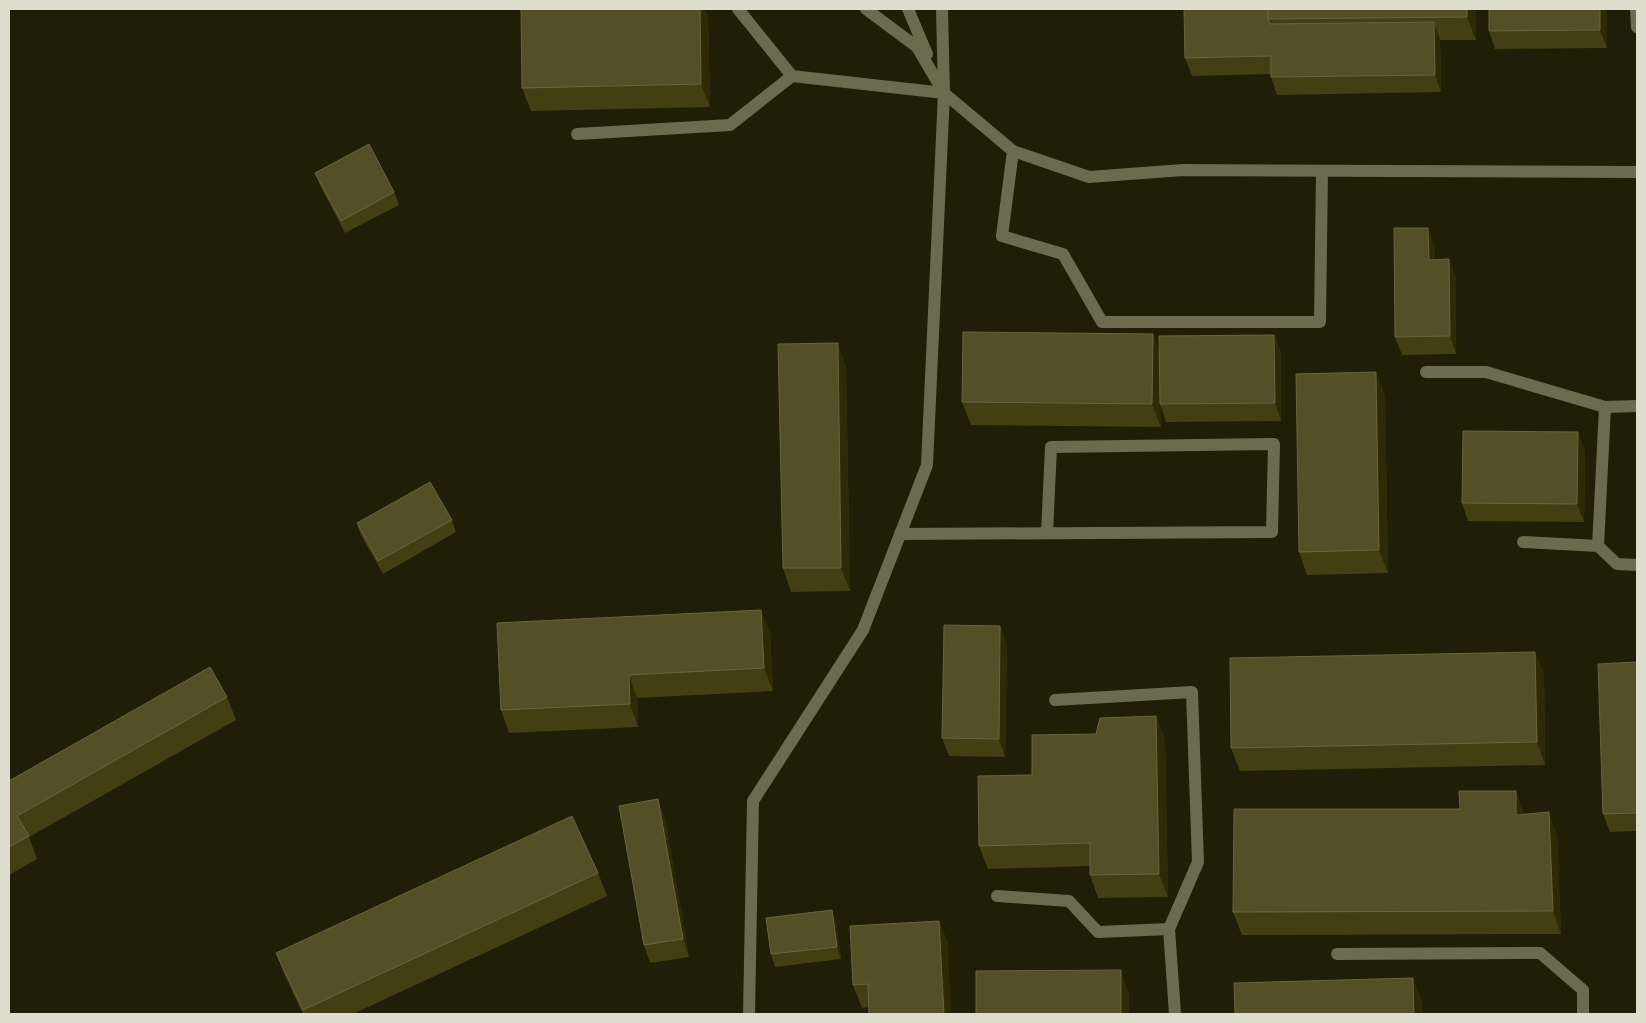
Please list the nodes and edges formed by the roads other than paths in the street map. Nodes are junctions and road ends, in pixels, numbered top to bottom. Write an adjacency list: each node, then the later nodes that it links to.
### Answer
1 (738, 9): 7 (street)
2 (866, 9): 8 (street)
3 (908, 9): 8 (street)
4 (942, 9): 8 (street)
5 (1636, 9): 6 (street)
6 (1637, 27)
7 (792, 76): 8 (street); 9 (street)
8 (944, 93): 10 (street); 17 (street)
9 (576, 134)
10 (1013, 151): 11 (street); 11 (street)
11 (1322, 171): 12 (street)
12 (1637, 172)
13 (1426, 372): 15 (street)
14 (1637, 406): 15 (street)
15 (1605, 408): 19 (street)
16 (1047, 533): 17 (street)
17 (900, 534): 25 (street)
18 (1523, 542): 19 (street)
19 (1598, 546): 20 (street)
20 (1637, 565)
21 (1055, 700): 23 (street)
22 (997, 896): 23 (street)
23 (1169, 929): 26 (street)
24 (1337, 954): 27 (street)
25 (749, 1014)
26 (1175, 1014)
27 (1584, 1014)

